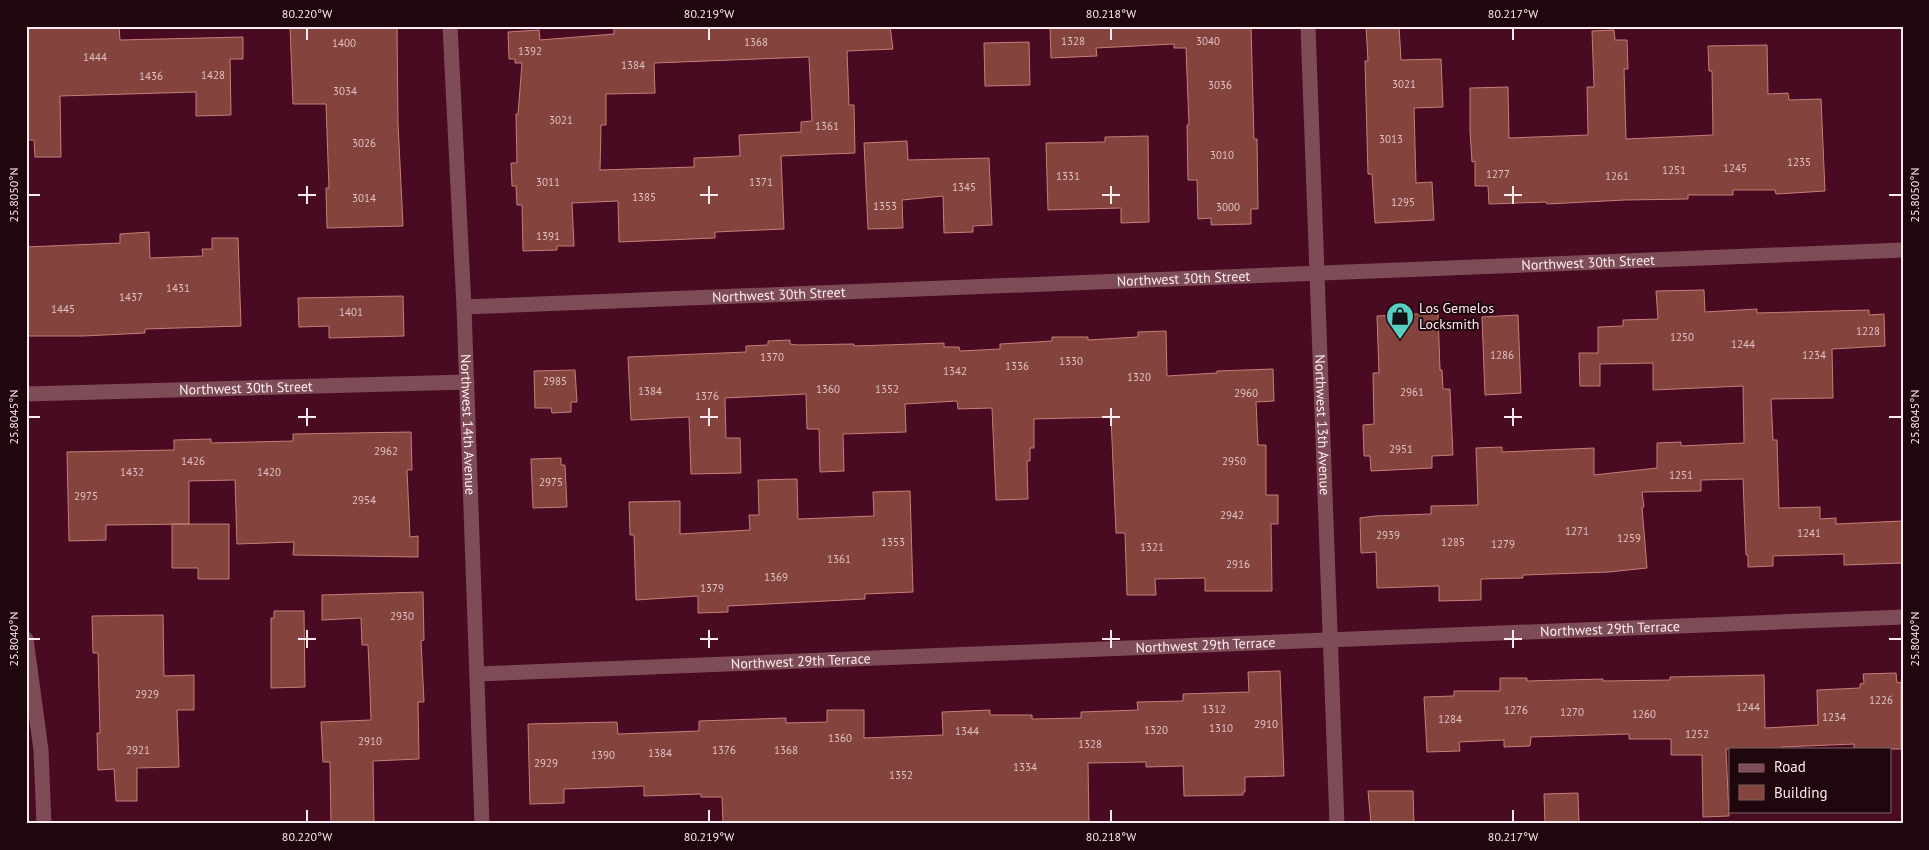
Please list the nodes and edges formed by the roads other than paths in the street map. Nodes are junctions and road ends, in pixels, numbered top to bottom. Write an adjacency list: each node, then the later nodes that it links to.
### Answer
1 (450, 26): 5 (street, Northwest 14th Avenue)
2 (1308, 26): 4 (street, Northwest 13th Avenue)
3 (1903, 250): 4 (street, Northwest 30th Street)
4 (1317, 273): 5 (street, Northwest 30th Street); 9 (street, Northwest 13th Avenue)
5 (464, 307): 6 (street, Northwest 14th Avenue)
6 (466, 382): 7 (street, Northwest 30th Street); 11 (street, Northwest 14th Avenue)
7 (26, 394)
8 (1903, 617): 9 (street, Northwest 29th Terrace)
9 (1330, 639): 11 (street, Northwest 29th Terrace); 14 (street, Northwest 13th Avenue)
10 (26, 640): 12 (street)
11 (477, 674): 13 (street, Northwest 14th Avenue)
12 (44, 824)
13 (482, 824)
14 (1338, 824)

